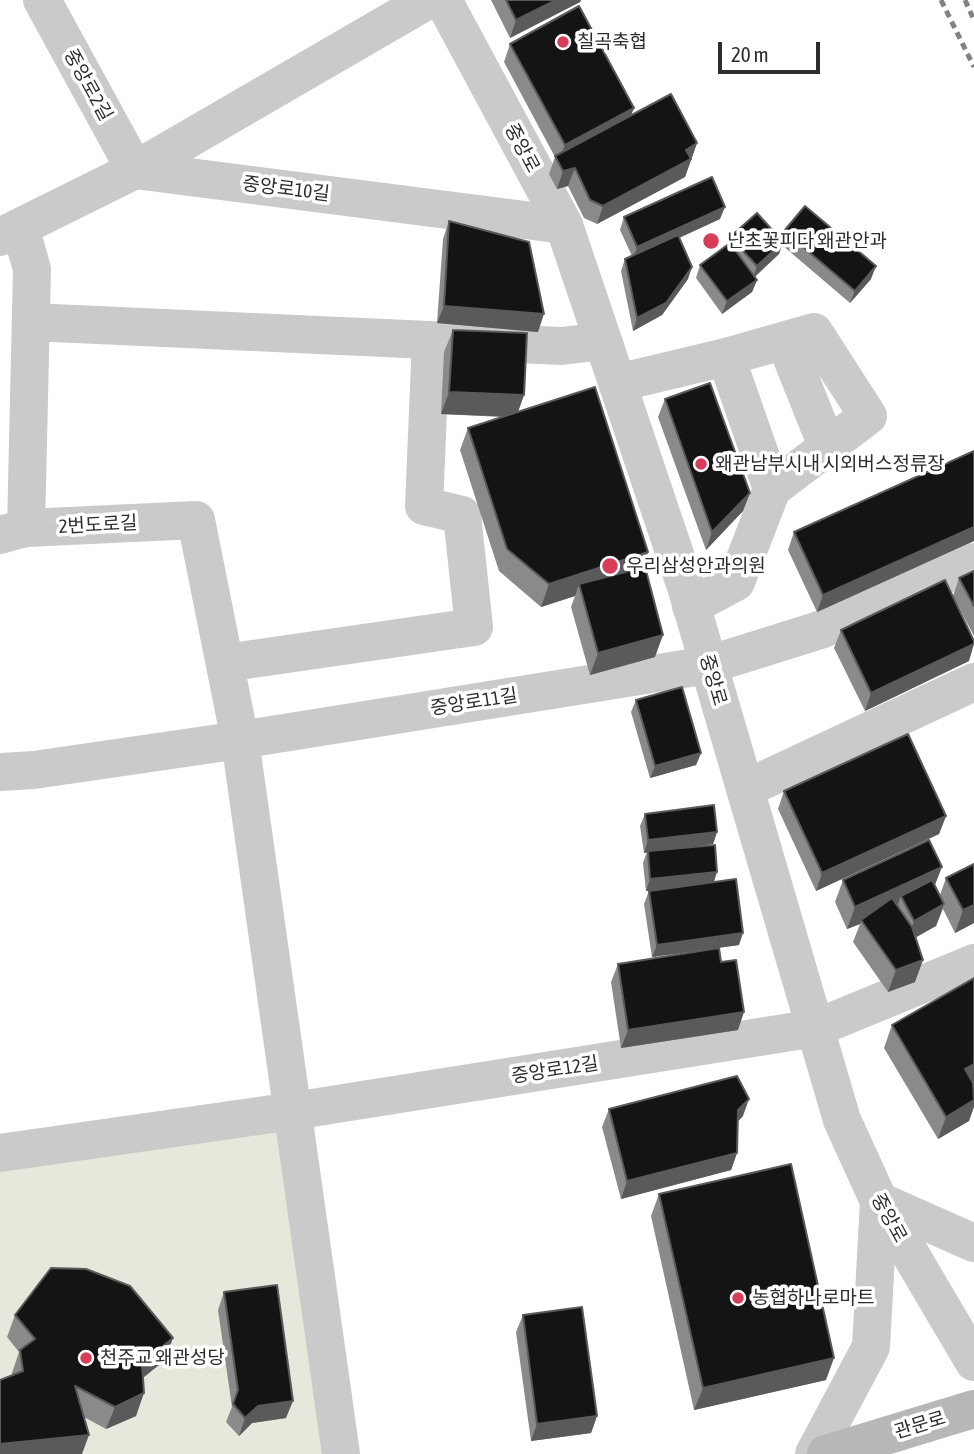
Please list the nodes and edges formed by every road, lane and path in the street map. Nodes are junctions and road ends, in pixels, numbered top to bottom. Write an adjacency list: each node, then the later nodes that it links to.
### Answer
1 (42, 0): 4 (street, 중앙로2길)
2 (428, 0): 4 (street)
3 (443, 0): 5 (street, 중앙로)
4 (135, 170): 5 (street, 중앙로10길); 6 (street)
5 (564, 225): 9 (street, 중앙로)
6 (10, 232): 7 (street)
7 (31, 322): 8 (street); 13 (street)
8 (431, 340): 9 (street); 16 (street)
9 (603, 341): 11 (street, 중앙로)
10 (726, 356): 11 (street); 12 (street); 12 (street)
11 (617, 383): 15 (street, 중앙로)
12 (772, 489): 15 (street)
13 (13, 531): 16 (street, 2번도로길)
14 (974, 562): 17 (street, 중앙로11길)
15 (691, 607): 17 (street, 중앙로)
16 (225, 663): 19 (street)
17 (708, 665): 19 (street, 중앙로11길); 21 (street, 중앙로)
18 (974, 682): 21 (street)
19 (240, 740): 20 (street, 중앙로11길); 24 (street)
20 (0, 772)
21 (745, 789): 23 (street, 중앙로)
22 (974, 963): 23 (street, 중앙로12길)
23 (816, 1028): 24 (street, 중앙로12길); 26 (street, 중앙로)
24 (293, 1111): 25 (street, 중앙로12길); 30 (street)
25 (0, 1153)
26 (878, 1201): 27 (street); 28 (street, 중앙로); 31 (street)
27 (974, 1243)
28 (974, 1362)
29 (974, 1409): 32 (main road, 관문로)
30 (341, 1454)
31 (814, 1454)
32 (825, 1454)

